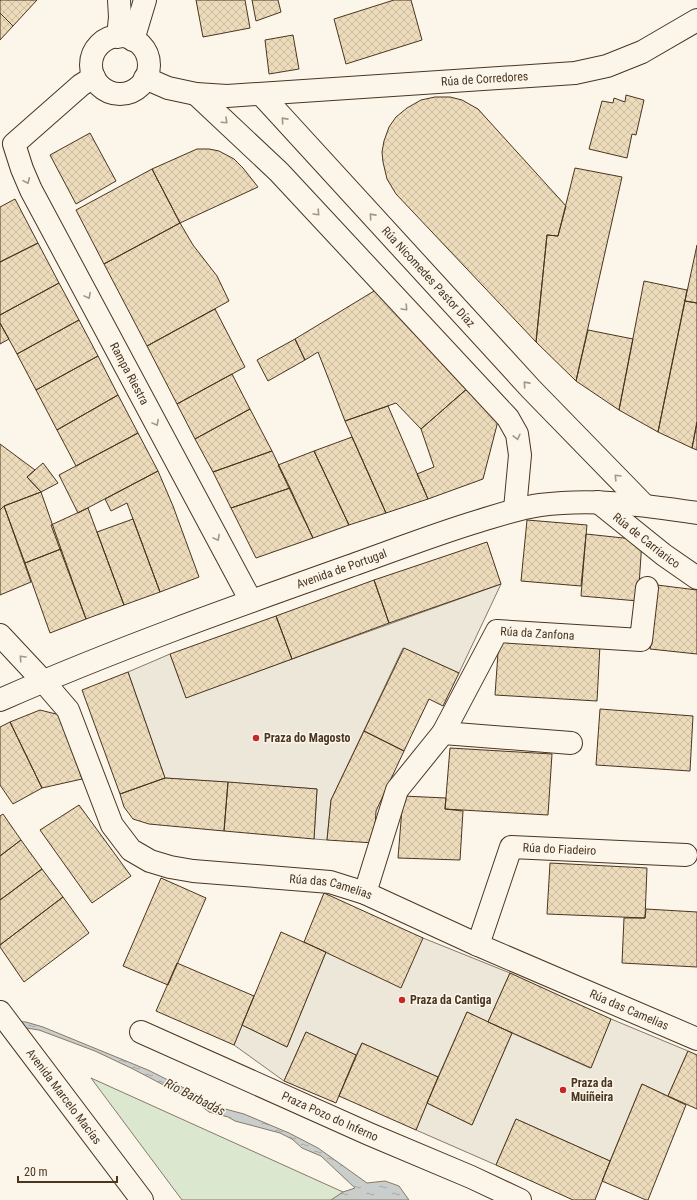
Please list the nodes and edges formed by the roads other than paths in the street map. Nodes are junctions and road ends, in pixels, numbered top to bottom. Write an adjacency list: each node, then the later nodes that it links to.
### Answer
1 (119, 0): 4 (street)
2 (146, 0): 4 (street)
3 (697, 20): 8 (street, Rúa de Corredores)
4 (125, 38): 5 (street); 6 (street)
5 (94, 77): 6 (street); 15 (street, Rampa Riestra, one-way to 15)
6 (145, 78): 7 (street)
7 (196, 94): 8 (street); 11 (street, one-way to 11)
8 (261, 94): 10 (street, Rúa Nicomedes Pastor Díaz, one-way to 8)
9 (598, 502): 10 (street, Avenida de Portugal); 11 (street, Avenida de Portugal); 13 (street, Rúa de Carriarico)
10 (644, 505): 12 (street, Avenida de Portugal)
11 (515, 509): 15 (street, Avenida de Portugal)
12 (697, 513)
13 (697, 578)
14 (647, 588): 19 (street, Rúa da Zanfona)
15 (251, 601): 17 (street, Avenida de Portugal)
16 (0, 635): 17 (street, Rúa das Camelias, one-way to 16)
17 (43, 681): 18 (street, Avenida de Portugal); 22 (street, Rúa das Camelias)
18 (0, 700)
19 (443, 733): 20 (street); 22 (street, Rúa da Zanfona)
20 (571, 743)
21 (686, 855): 23 (street, Rúa do Fiadeiro)
22 (365, 894): 23 (street, Rúa das Camelias)
23 (478, 945): 26 (street, Rúa das Camelias)
24 (0, 1012): 27 (street, Avenida Marcelo Macías)
25 (141, 1032): 28 (street, Praza Pozo do Inferno)
26 (697, 1039)
27 (142, 1200)
28 (520, 1200)

